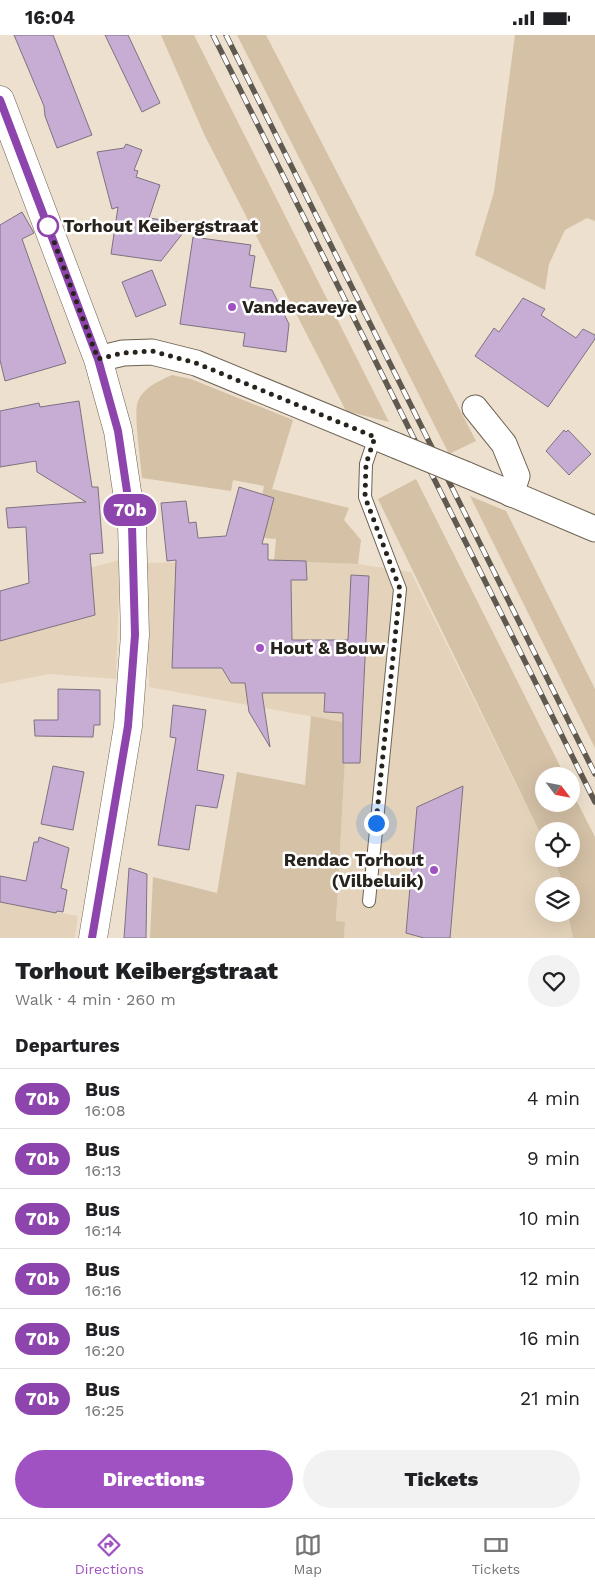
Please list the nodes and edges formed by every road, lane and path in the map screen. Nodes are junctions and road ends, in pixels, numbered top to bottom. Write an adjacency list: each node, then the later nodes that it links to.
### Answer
1 (0, 100): 2 (street)
2 (98, 359): 4 (street); 8 (street)
3 (475, 409): 5 (street)
4 (386, 441): 5 (street, bridge); 7 (lane)
5 (510, 494): 6 (street)
6 (595, 529)
7 (369, 901)
8 (92, 938)

